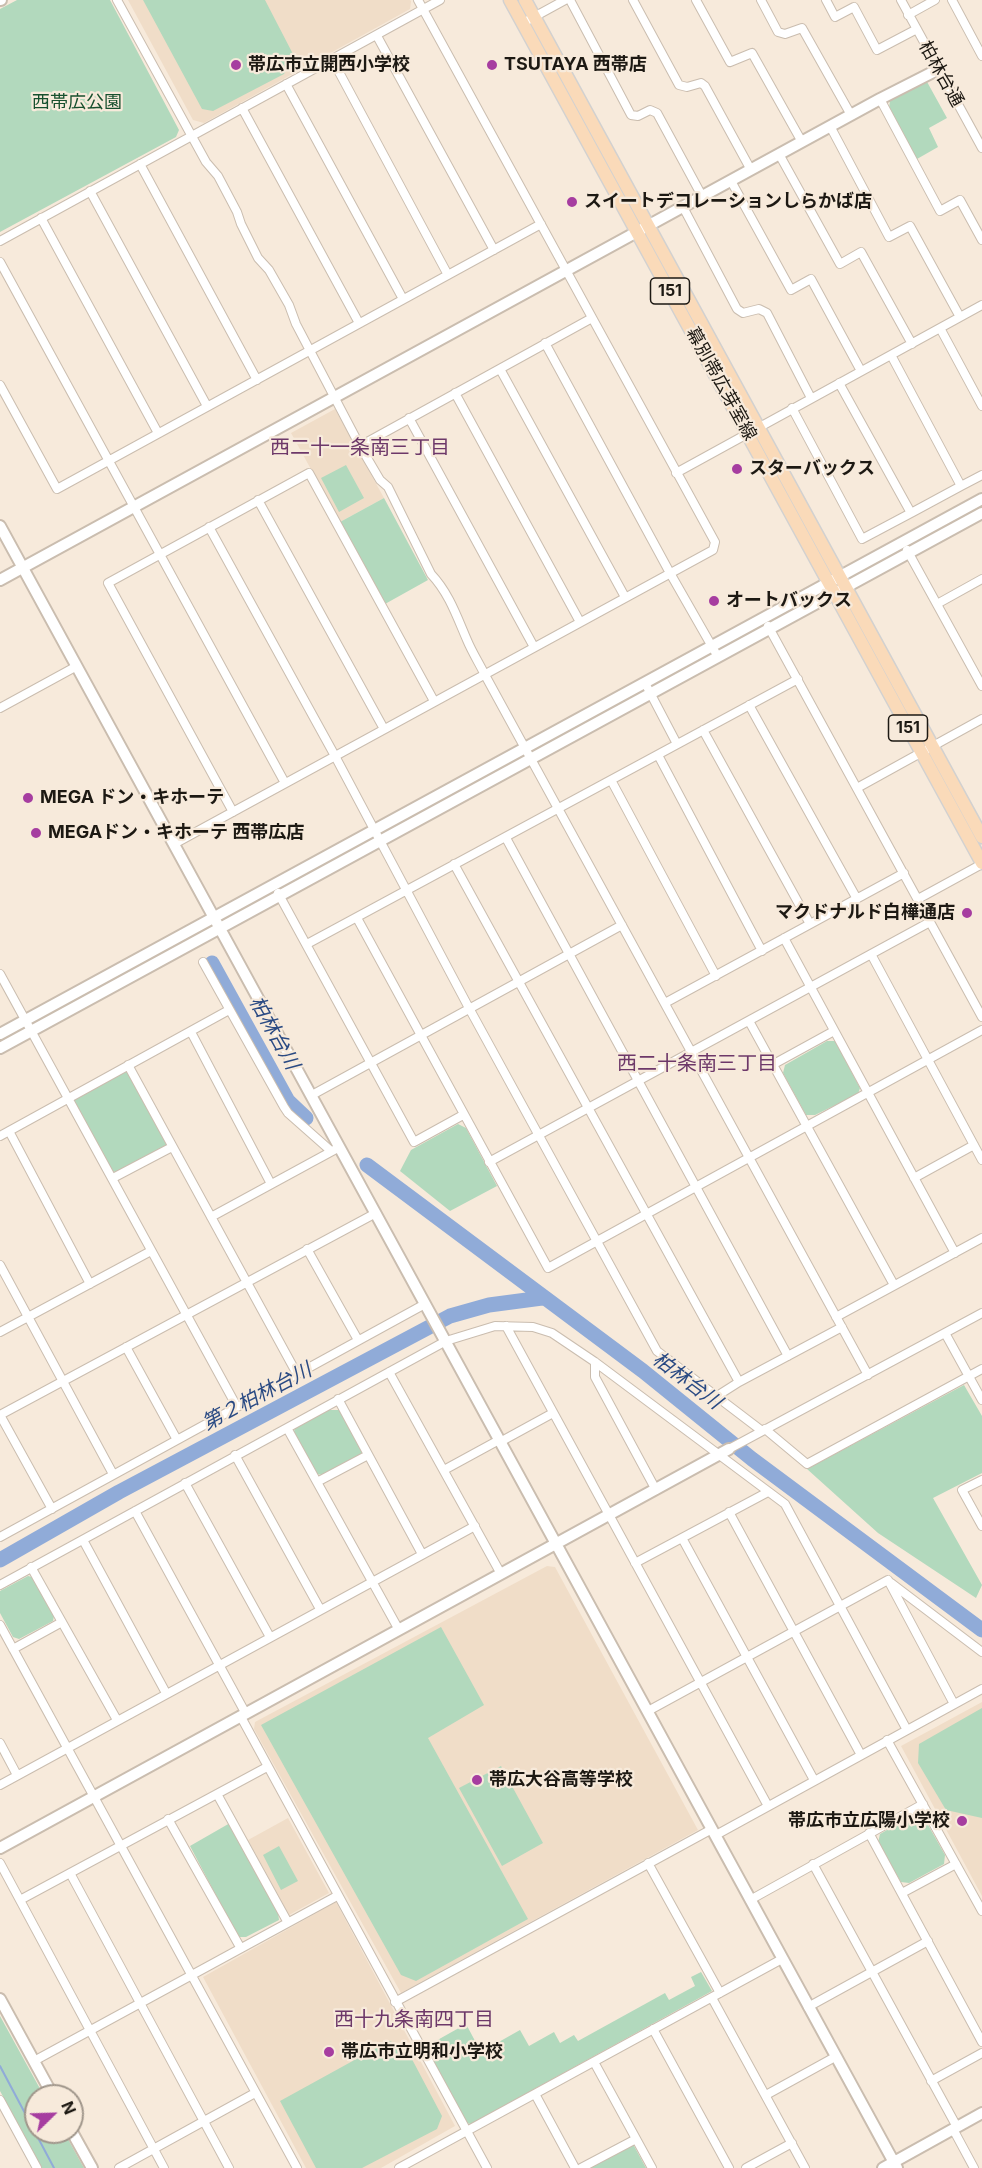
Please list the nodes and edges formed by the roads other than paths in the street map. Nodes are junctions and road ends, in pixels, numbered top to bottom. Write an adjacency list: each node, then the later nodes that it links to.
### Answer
1 (117, 0): 29 (street)
2 (418, 0): 15 (street)
3 (440, 0): 15 (street)
4 (510, 0): 18 (main road, 幕別帯広芽室線 / 151)
5 (525, 0): 17 (main road, 幕別帯広芽室線 / 151)
6 (565, 0): 17 (street)
7 (570, 0): 37 (street)
8 (633, 0): 34 (street)
9 (696, 0): 30 (street)
10 (761, 0): 27 (street)
11 (826, 0): 19 (street)
12 (901, 0): 16 (street, 柏林台通)
13 (935, 0): 16 (street)
14 (952, 0): 21 (street)
15 (423, 9): 20 (street); 40 (street)
16 (908, 15): 19 (street, 柏林台通)
17 (535, 17): 18 (street); 41 (main road, 幕別帯広芽室線 / 151)
18 (523, 23): 41 (main road, 幕別帯広芽室線 / 151)
19 (916, 29): 23 (street, 柏林台通)
20 (377, 36): 22 (street); 44 (street)
21 (982, 56)
22 (332, 59): 24 (street); 47 (street)
23 (939, 69): 25 (street); 31 (street, 柏林台通)
24 (286, 84): 26 (street); 48 (street)
25 (880, 99): 27 (street); 42 (street)
26 (242, 108): 29 (street); 52 (street)
27 (851, 115): 28 (street)
28 (830, 126): 30 (street); 50 (street)
29 (192, 135): 33 (street); 56 (street)
30 (802, 142): 32 (street)
31 (982, 148)
32 (779, 154): 34 (street); 55 (street)
33 (140, 164): 36 (street); 60 (street)
34 (751, 170): 35 (street)
35 (731, 181): 37 (street); 59 (street)
36 (90, 192): 39 (street); 66 (street)
37 (702, 196): 38 (street)
38 (683, 207): 41 (street); 65 (street)
39 (41, 218): 43 (street); 71 (street)
40 (542, 224): 44 (street); 46 (street)
41 (643, 229): 46 (street); 70 (main road, 幕別帯広芽室線 / 151)
42 (982, 240)
43 (0, 241)
44 (494, 250): 47 (street)
45 (0, 262): 73 (street)
46 (567, 271): 51 (street); 64 (street)
47 (448, 275): 48 (street)
48 (403, 299): 52 (street)
49 (982, 305): 50 (street)
50 (960, 317): 53 (street)
51 (592, 318): 54 (street); 74 (street)
52 (359, 323): 56 (street)
53 (940, 328): 55 (street); 67 (street)
54 (545, 344): 58 (street); 88 (street)
55 (912, 344): 57 (street)
56 (309, 351): 60 (street); 64 (street)
57 (891, 355): 59 (street); 76 (street)
58 (500, 369): 63 (street); 92 (street)
59 (861, 371): 61 (street)
60 (257, 380): 66 (street)
61 (839, 383): 65 (street); 80 (street)
62 (0, 385): 73 (street)
63 (455, 393): 69 (street); 95 (street)
64 (335, 398): 72 (street); 79 (street)
65 (811, 398): 68 (street)
66 (207, 406): 71 (street)
67 (982, 406)
68 (792, 408): 70 (street); 80 (street)
69 (409, 418): 72 (street); 97 (street)
70 (753, 429): 74 (street); 91 (main road, 幕別帯広芽室線 / 151)
71 (158, 433): 73 (street)
72 (360, 446): 101 (street)
73 (108, 460): 79 (street)
74 (676, 473): 88 (street)
75 (982, 475): 76 (street)
76 (961, 486): 80 (street)
77 (982, 499): 84 (street)
78 (258, 500): 83 (street); 106 (street); 110 (street)
79 (134, 508): 86 (street); 87 (street)
80 (911, 513)
81 (982, 513): 85 (street)
82 (0, 526): 87 (street)
83 (209, 527): 86 (street); 116 (street)
84 (903, 541): 85 (street); 91 (street)
85 (908, 552): 91 (street); 93 (street)
86 (160, 554): 119 (street); 122 (street)
87 (23, 568): 90 (street); 100 (street)
88 (670, 573): 92 (street); 98 (street)
89 (982, 579): 93 (street)
90 (0, 580)
91 (837, 584): 94 (street); 96 (street); 114 (main road, 幕別帯広芽室線 / 151)
92 (625, 597): 95 (street)
93 (937, 604): 104 (street)
94 (763, 617): 96 (street); 98 (street)
95 (580, 622): 97 (street)
96 (770, 629): 99 (street); 102 (street)
97 (534, 647): 101 (street)
98 (712, 647): 99 (street); 103 (street)
99 (718, 657): 105 (street)
100 (77, 666): 108 (street); 127 (street)
101 (485, 675): 106 (street); 113 (street)
102 (798, 679): 107 (street); 120 (street)
103 (645, 683): 105 (street); 113 (street)
104 (982, 686)
105 (650, 694): 112 (street); 117 (street)
106 (434, 701): 110 (street)
107 (749, 705): 111 (street); 134 (street)
108 (0, 708)
109 (982, 719): 114 (street)
110 (384, 729): 116 (street)
111 (703, 730): 112 (street); 140 (street)
112 (677, 744): 115 (street)
113 (526, 748): 117 (street); 123 (street)
114 (927, 749): 120 (street); 124 (main road, 幕別帯広芽室線 / 151); 128 (main road, 幕別帯広芽室線 / 151)
115 (658, 755): 118 (street); 144 (street)
116 (335, 756): 119 (street); 123 (street)
117 (532, 759): 121 (street); 126 (street)
118 (611, 780): 121 (street); 149 (street)
119 (285, 783): 122 (street)
120 (857, 788): 130 (street)
121 (559, 808): 125 (street); 139 (street)
122 (232, 812): 127 (street)
123 (374, 831): 126 (street); 131 (street)
124 (982, 837)
125 (506, 838): 129 (street); 145 (street)
126 (379, 842): 132 (street); 133 (street)
127 (174, 844): 136 (street)
128 (982, 863): 135 (street)
129 (454, 864): 132 (street); 150 (street)
130 (904, 873): 134 (street); 135 (street)
131 (274, 885): 133 (street); 136 (street)
132 (406, 891): 137 (street); 153 (street)
133 (280, 896): 141 (street); 143 (street)
134 (857, 899): 140 (street)
135 (918, 899): 138 (street)
136 (215, 917): 141 (street); 156 (street)
137 (357, 918): 143 (street); 163 (street)
138 (930, 922): 146 (street); 155 (street)
139 (622, 924): 145 (street); 152 (street)
140 (810, 924): 142 (street)
141 (221, 928): 159 (street); 172 (street)
142 (784, 938): 144 (street); 151 (street)
143 (307, 944): 167 (street)
144 (762, 951): 149 (street)
145 (569, 954): 150 (street); 170 (street)
146 (871, 954): 151 (street); 166 (street)
147 (203, 962): 154 (street)
148 (0, 974): 156 (street)
149 (716, 975): 152 (street)
150 (520, 980): 153 (street); 174 (street)
151 (811, 987): 157 (street); 160 (street)
152 (665, 1003): 165 (street)
153 (469, 1008): 163 (street); 178 (street)
154 (229, 1010): 161 (street); 182 (street)
155 (982, 1017)
156 (26, 1020): 159 (street); 162 (street)
157 (749, 1022): 165 (street); 169 (street)
158 (982, 1030): 166 (street)
159 (32, 1031): 164 (street); 173 (street)
160 (834, 1031): 169 (street); 171 (street)
161 (191, 1032): 168 (street); 188 (street)
162 (0, 1034)
163 (420, 1035): 167 (street); 175 (street)
164 (0, 1048)
165 (692, 1052): 170 (street); 183 (street)
166 (928, 1060): 171 (street); 180 (street)
167 (371, 1062): 172 (street); 175 (street)
168 (128, 1065): 173 (street); 181 (street)
169 (772, 1065): 176 (street)
170 (639, 1081): 174 (street); 189 (street)
171 (868, 1093): 176 (street); 187 (street)
172 (312, 1095): 182 (street)
173 (69, 1098): 177 (street); 186 (street)
174 (589, 1108): 178 (street); 191 (street)
175 (463, 1115): 185 (street)
176 (806, 1126): 183 (street); 201 (street)
177 (9, 1131): 179 (street); 200 (street)
178 (539, 1135): 185 (street); 194 (street)
179 (0, 1136)
180 (974, 1145): 184 (street); 187 (street)
181 (172, 1147): 186 (street); 192 (street)
182 (336, 1149): 188 (street); 190 (street)
183 (748, 1158): 189 (street); 206 (street)
184 (982, 1160)
185 (489, 1162): 194 (street)
186 (113, 1178): 196 (street)
187 (914, 1178): 197 (street)
188 (272, 1184): 192 (street)
189 (695, 1187): 191 (street); 214 (street)
190 (376, 1213): 195 (street); 202 (street)
191 (646, 1214): 194 (street); 222 (street)
192 (211, 1217): 199 (street)
193 (982, 1238): 197 (street)
194 (597, 1241): 223 (street)
195 (308, 1249): 199 (street); 212 (street)
196 (151, 1251): 200 (street); 204 (street)
197 (955, 1253): 201 (street)
198 (0, 1265): 205 (street)
199 (247, 1282): 204 (street); 218 (street)
200 (90, 1284): 205 (street)
201 (894, 1285): 206 (street)
202 (428, 1308): 211 (street); 212 (street)
203 (982, 1313): 210 (street)
204 (187, 1315): 213 (street); 226 (street)
205 (29, 1317): 209 (street); 221 (street)
206 (836, 1317): 208 (street)
207 (506, 1326): 211 (street); 215 (street); 227 (street)
208 (842, 1327): 214 (street); 219 (street)
209 (0, 1332)
210 (945, 1333): 219 (street); 220 (street)
211 (443, 1336): 217 (street); 232 (street)
212 (358, 1340): 218 (street)
213 (126, 1347): 221 (street); 231 (street)
214 (788, 1356): 222 (street)
215 (595, 1362): 236 (street); 242 (street)
216 (982, 1369): 220 (street)
217 (390, 1372): 224 (street); 237 (street)
218 (297, 1374): 226 (street)
219 (868, 1375): 230 (street)
220 (969, 1376): 225 (street); 230 (street)
221 (63, 1381): 228 (street); 238 (street)
222 (739, 1382): 223 (street)
223 (717, 1396): 230 (street)
224 (338, 1399): 229 (street); 235 (street)
225 (982, 1400)
226 (237, 1407): 231 (street)
227 (553, 1413): 232 (street); 247 (street)
228 (0, 1415): 244 (street)
229 (287, 1428): 234 (street); 240 (street)
230 (763, 1430): 233 (street)
231 (176, 1438): 238 (street)
232 (499, 1441): 237 (street); 253 (street)
233 (729, 1449): 236 (street)
234 (235, 1455): 241 (street); 262 (street)
235 (368, 1455): 240 (street); 254 (street)
236 (718, 1455): 242 (street); 243 (street)
237 (444, 1470): 248 (street)
238 (113, 1474): 244 (street)
239 (982, 1480): 249 (street)
240 (317, 1482): 259 (street)
241 (185, 1483): 245 (street); 267 (street)
242 (656, 1490): 247 (street)
243 (768, 1492): 246 (street); 261 (street)
244 (52, 1509): 250 (street)
245 (135, 1511): 251 (street); 271 (street)
246 (729, 1512): 252 (street); 266 (street)
247 (609, 1515): 253 (street); 255 (street)
248 (475, 1526): 254 (street); 257 (street)
249 (982, 1526)
250 (0, 1537)
251 (83, 1539): 256 (street); 274 (street)
252 (682, 1539): 255 (street); 270 (street)
253 (556, 1545): 257 (street); 276 (street)
254 (422, 1554): 259 (street)
255 (635, 1563): 272 (street)
256 (31, 1568): 260 (street); 263 (street)
257 (501, 1574): 265 (street)
258 (888, 1580): 261 (street); 269 (street); 275 (street)
259 (371, 1581): 262 (street); 265 (street)
260 (0, 1585)
261 (840, 1605): 266 (street); 279 (street)
262 (320, 1609): 267 (street)
263 (62, 1622): 268 (street); 278 (street)
264 (0, 1625): 268 (street)
265 (399, 1630): 277 (street)
266 (793, 1631): 270 (street); 283 (street)
267 (270, 1637): 271 (street)
268 (13, 1649): 282 (street)
269 (982, 1652)
270 (747, 1656): 272 (street); 286 (street)
271 (218, 1665): 274 (street); 277 (street)
272 (700, 1683): 276 (street); 291 (street)
273 (982, 1689): 275 (street)
274 (166, 1693): 278 (street)
275 (954, 1704): 279 (street)
276 (648, 1711): 293 (street)
277 (243, 1716): 284 (street); 289 (street)
278 (117, 1720): 282 (street)
279 (907, 1730): 280 (street)
280 (887, 1740): 283 (street); 290 (street)
281 (0, 1743): 285 (street)
282 (67, 1748): 285 (street); 289 (street)
283 (861, 1755): 286 (street)
284 (267, 1767): 288 (street); 303 (street)
285 (18, 1775): 287 (street)
286 (814, 1780): 291 (street)
287 (0, 1785)
288 (218, 1794): 292 (street); 307 (street)
289 (94, 1797): 295 (street); 296 (street)
290 (923, 1804): 294 (street); 300 (street)
291 (768, 1806): 293 (street)
292 (168, 1819): 295 (street); 309 (street)
293 (714, 1832): 298 (street); 305 (street)
294 (869, 1833): 299 (street); 302 (street)
295 (120, 1845): 301 (street); 312 (street)
296 (0, 1848)
297 (0, 1863): 304 (street)
298 (648, 1863): 313 (street); 316 (street)
299 (813, 1864): 305 (street); 311 (street)
300 (956, 1864): 302 (street); 306 (street)
301 (70, 1873): 304 (street); 317 (street)
302 (902, 1893): 308 (street)
303 (337, 1896): 307 (street); 316 (street)
304 (20, 1900): 320 (street)
305 (750, 1900): 310 (street)
306 (982, 1911)
307 (287, 1922): 309 (street)
308 (928, 1941): 311 (street); 321 (street)
309 (240, 1947): 312 (street)
310 (782, 1959): 313 (street); 318 (street)
311 (871, 1971): 318 (street); 326 (street)
312 (190, 1974): 317 (street); 328 (street)
313 (720, 1993): 314 (street)
314 (712, 1998): 319 (street); 330 (street)
315 (0, 1999): 324 (street)
316 (395, 2002): 335 (street)
317 (140, 2003): 320 (street); 333 (street)
318 (808, 2007): 323 (street)
319 (653, 2028): 325 (street); 352 (street)
320 (89, 2030): 324 (street); 339 (street)
321 (982, 2042)
322 (982, 2053): 326 (street)
323 (836, 2057): 330 (street); 340 (street)
324 (34, 2061): 327 (street)
325 (594, 2062): 329 (street); 336 (street)
326 (931, 2081): 334 (street)
327 (46, 2084)
328 (255, 2093): 333 (street); 347 (street)
329 (535, 2094): 335 (street); 349 (street)
330 (766, 2095): 337 (street)
331 (0, 2102): 342 (street)
332 (982, 2114): 334 (street)
333 (204, 2122): 339 (street); 346 (street)
334 (955, 2128): 340 (street); 356 (street)
335 (466, 2132): 341 (street); 348 (street)
336 (636, 2139): 350 (street); 351 (street)
337 (792, 2143): 353 (street); 354 (street)
338 (79, 2144): 343 (street)
339 (154, 2149): 344 (street); 345 (street)
340 (895, 2165): 355 (street)
341 (404, 2167)
342 (37, 2168)
343 (92, 2168)
344 (120, 2168)
345 (164, 2168)
346 (229, 2168)
347 (297, 2168)
348 (487, 2168)
349 (575, 2168)
350 (581, 2168)
351 (652, 2168)
352 (729, 2168)
353 (747, 2168)
354 (805, 2168)
355 (883, 2168)
356 (974, 2168)

